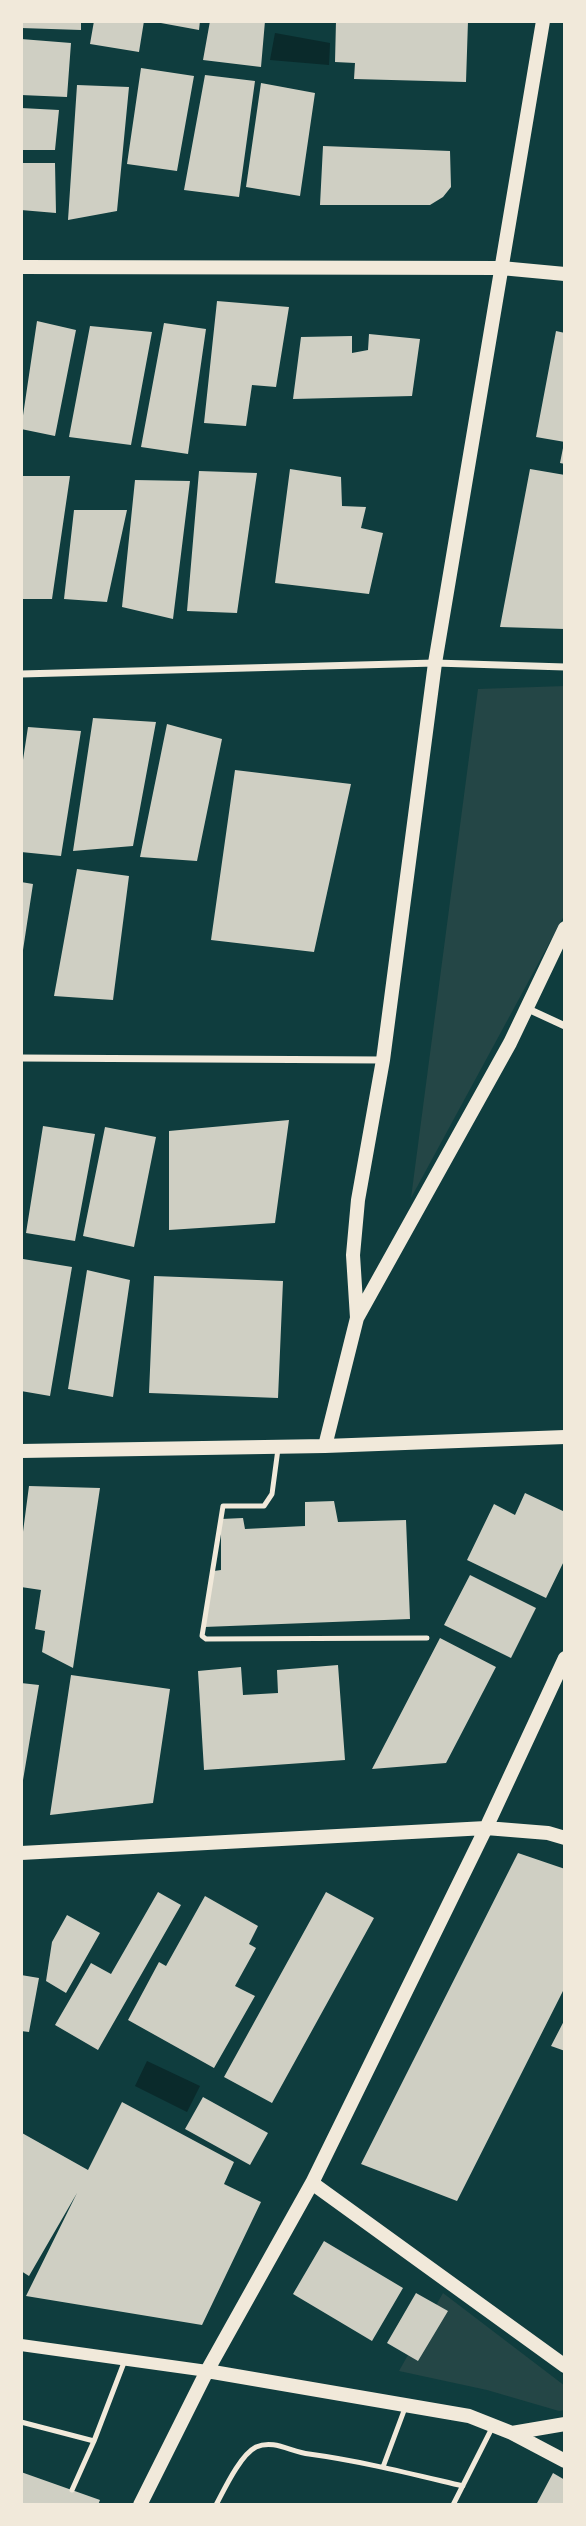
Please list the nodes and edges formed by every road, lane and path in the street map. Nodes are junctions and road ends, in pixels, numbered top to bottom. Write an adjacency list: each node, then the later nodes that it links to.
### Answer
1 (543, 21): 3 (main road)
2 (21, 267): 3 (main road)
3 (501, 268): 4 (main road); 5 (main road)
4 (565, 274)
5 (435, 663): 6 (street); 7 (street); 12 (main road)
6 (565, 667)
7 (21, 674)
8 (565, 928): 9 (main road)
9 (526, 1008): 10 (street); 13 (main road)
10 (565, 1026)
11 (21, 1058): 12 (street)
12 (383, 1060): 13 (main road)
13 (357, 1318): 16 (main road)
14 (565, 1437): 16 (main road)
15 (279, 1446): 16 (main road); 17 (main road); 18 (lane)
16 (326, 1446)
17 (21, 1451)
18 (427, 1638)
19 (565, 1658): 20 (main road)
20 (486, 1828): 21 (main road); 22 (main road); 23 (main road)
21 (565, 1838)
22 (21, 1853)
23 (312, 2183): 26 (main road); 27 (main road)
24 (21, 2345): 25 (street)
25 (125, 2360): 27 (street); 33 (lane)
26 (565, 2366)
27 (207, 2371): 28 (main road); 38 (main road)
28 (406, 2404): 31 (main road); 35 (lane)
29 (21, 2422): 33 (lane)
30 (565, 2424): 32 (main road)
31 (493, 2425): 32 (main road); 36 (lane)
32 (512, 2433): 34 (main road)
33 (94, 2441): 37 (lane)
34 (565, 2461)
35 (383, 2467): 36 (lane); 39 (lane)
36 (463, 2486): 40 (lane)
37 (72, 2490)
38 (140, 2505)
39 (216, 2505)
40 (453, 2505)

